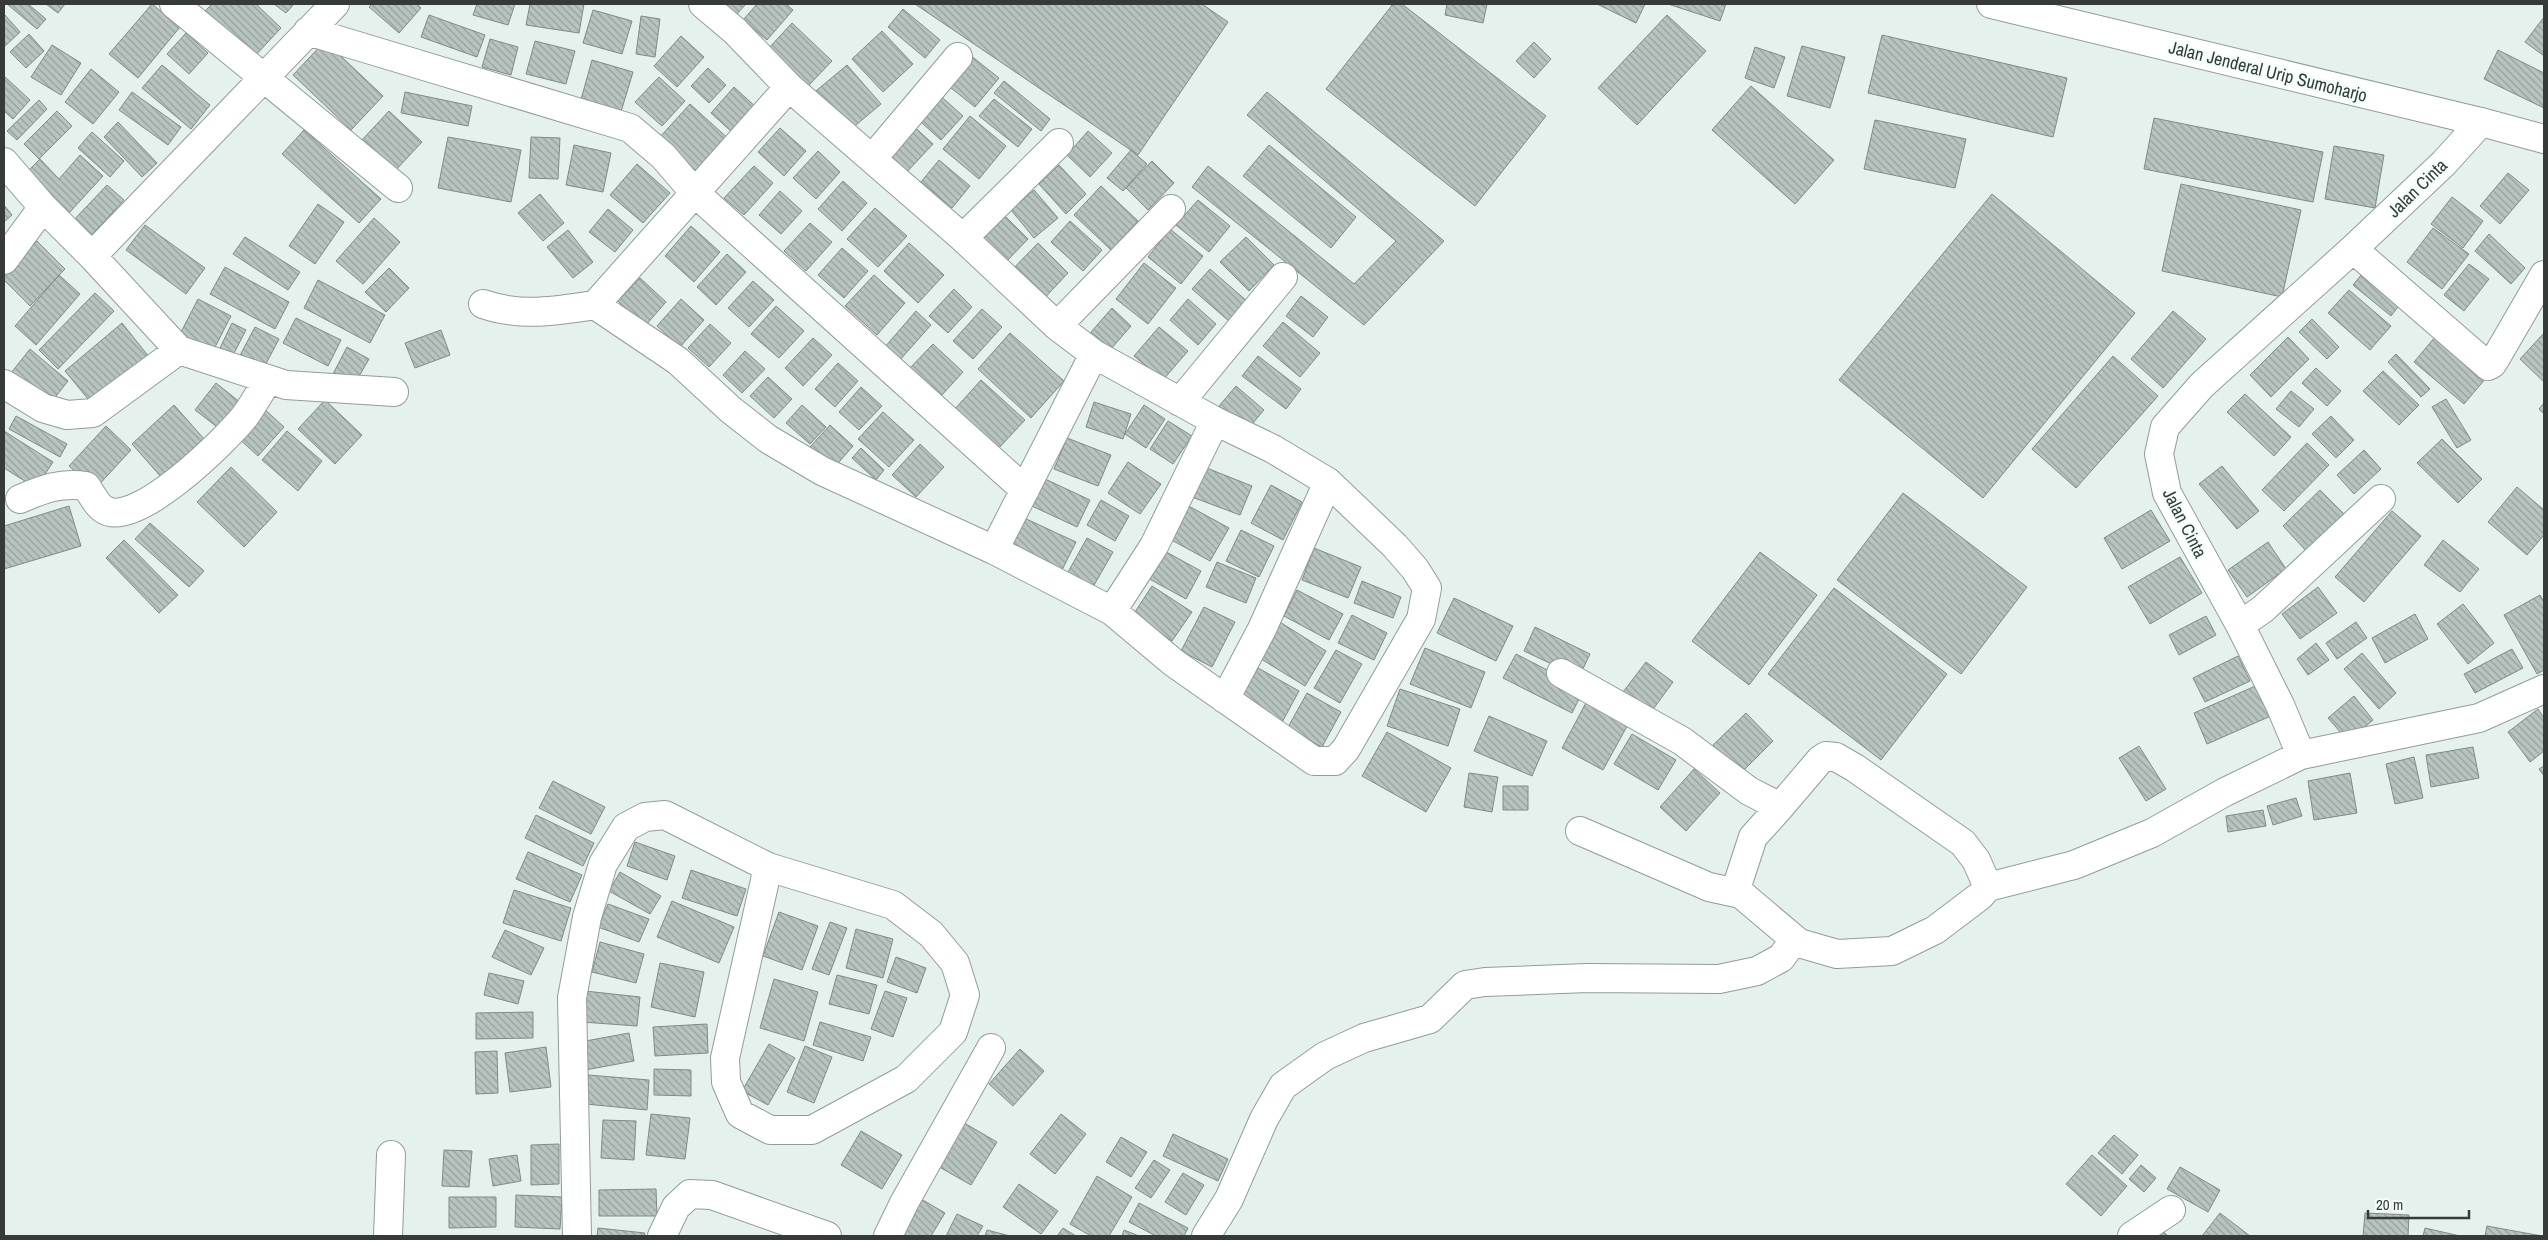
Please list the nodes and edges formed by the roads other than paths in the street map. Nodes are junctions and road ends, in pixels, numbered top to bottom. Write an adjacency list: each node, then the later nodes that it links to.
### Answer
1 (174, 4): 7 (main road)
2 (335, 4): 5 (main road)
3 (703, 4): 8 (main road)
4 (1991, 4): 9 (main road, Jalan Jenderal Urip Sumoharjo)
5 (308, 31): 7 (main road); 15 (main road)
6 (958, 56): 12 (main road)
7 (264, 78): 14 (main road); 20 (main road)
8 (789, 87): 12 (main road); 15 (main road)
9 (2481, 122): 10 (main road, Jalan Jenderal Urip Sumoharjo); 19 (main road, Jalan Cinta)
10 (2544, 139)
11 (1059, 143): 18 (main road)
12 (872, 159): 18 (main road)
13 (4, 162): 16 (main road)
14 (398, 188)
15 (694, 192): 25 (main road); 35 (main road)
16 (44, 207): 20 (main road); 21 (main road)
17 (1171, 209): 26 (main road)
18 (963, 238): 26 (main road)
19 (2353, 249): 22 (main road); 40 (main road, Jalan Cinta)
20 (92, 256): 27 (main road)
21 (4, 260)
22 (2544, 275)
23 (1283, 278): 32 (main road)
24 (483, 304): 25 (main road)
25 (595, 305): 38 (main road)
26 (1057, 326): 28 (main road)
27 (179, 350): 29 (main road); 30 (main road)
28 (1094, 354): 32 (main road); 35 (main road)
29 (268, 380): 31 (main road); 36 (main road)
30 (4, 384)
31 (394, 392)
32 (1180, 402): 33 (main road)
33 (1215, 421): 34 (main road); 39 (main road)
34 (1328, 482): 43 (main road); 43 (main road)
35 (1025, 490): 38 (main road)
36 (20, 499)
37 (2381, 499): 40 (main road)
38 (994, 550): 39 (main road)
39 (1112, 611): 43 (main road)
40 (2240, 625): 44 (main road, Jalan Cinta)
41 (1561, 673): 45 (main road)
42 (2544, 689): 44 (main road)
43 (1225, 699)
44 (2301, 755): 48 (main road)
45 (1780, 807): 48 (main road); 49 (main road)
46 (1580, 832): 49 (main road)
47 (768, 866): 47 (main road); 55 (main road)
48 (1988, 887): 50 (main road)
49 (1735, 892): 50 (main road)
50 (1799, 943): 59 (main road)
51 (991, 1048): 58 (main road)
52 (391, 1155): 54 (main road)
53 (2171, 1210): 60 (main road)
54 (388, 1236)
55 (577, 1236)
56 (662, 1236): 57 (main road)
57 (827, 1236)
58 (888, 1236)
59 (1206, 1236)
60 (2132, 1236)

